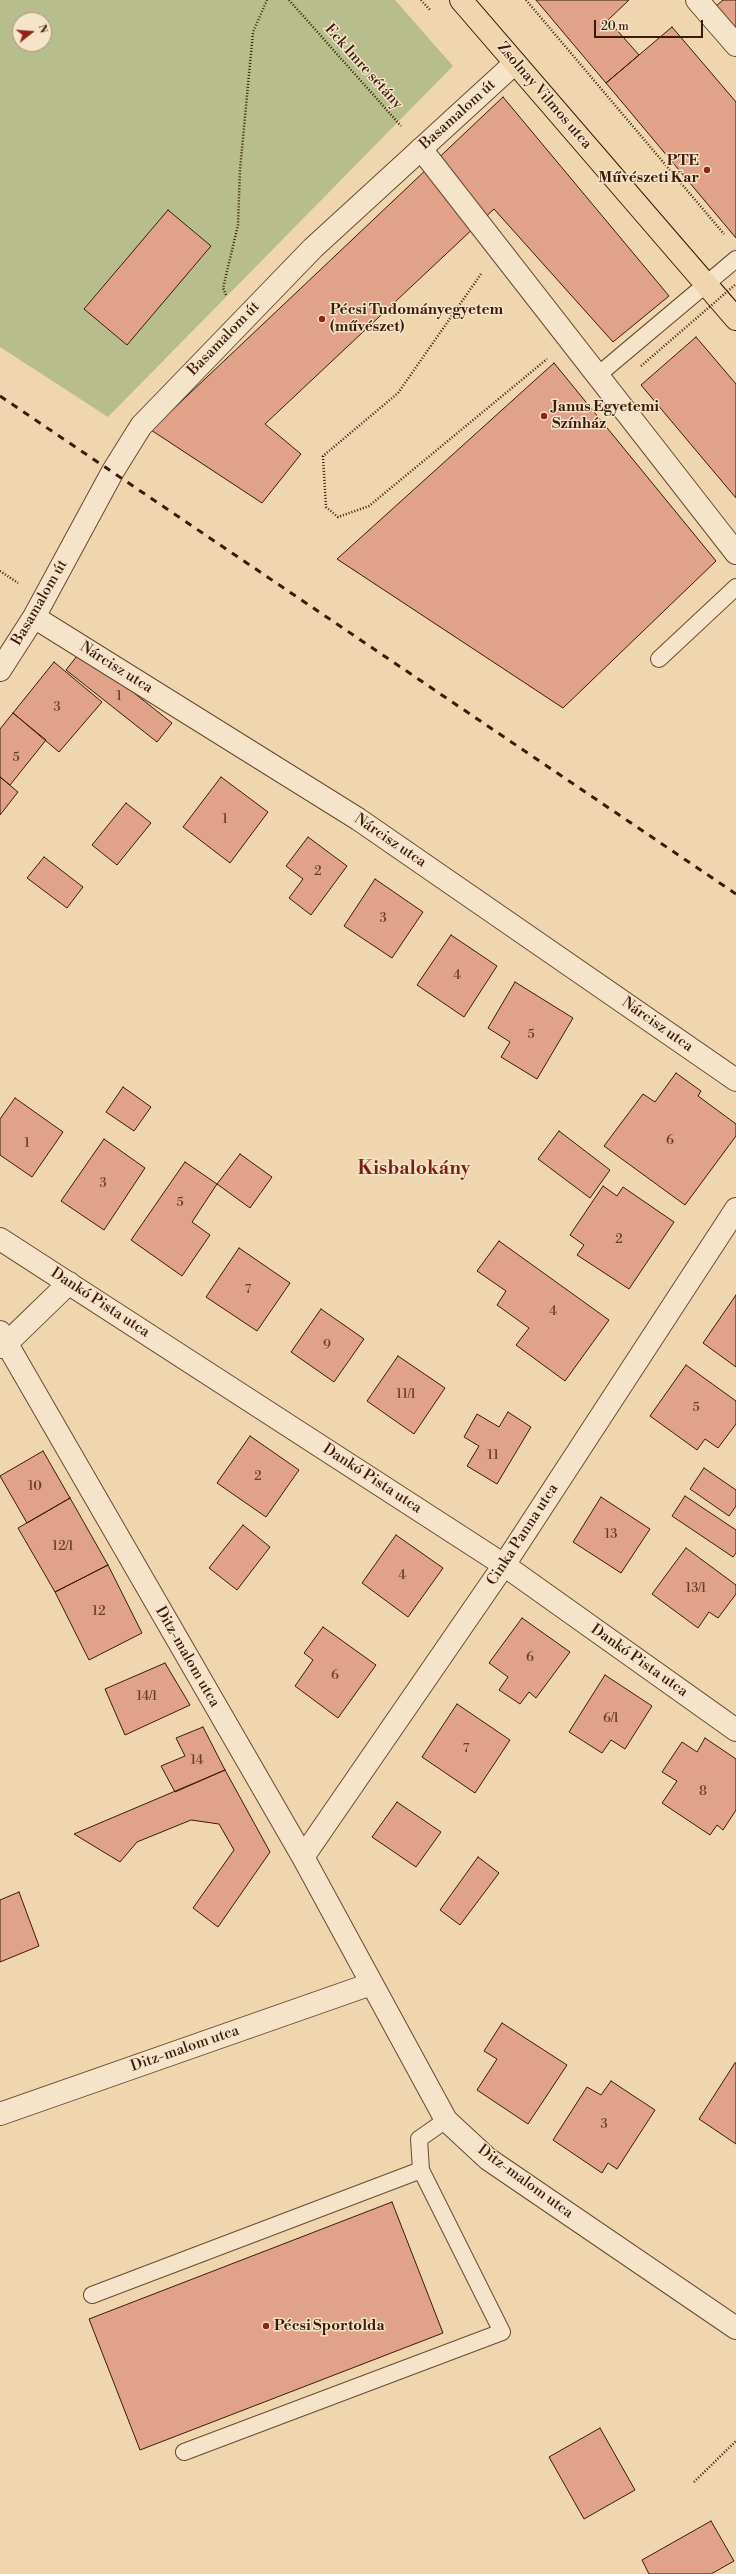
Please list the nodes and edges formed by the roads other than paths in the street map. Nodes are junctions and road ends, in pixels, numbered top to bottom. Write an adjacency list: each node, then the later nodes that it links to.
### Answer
1 (461, 0): 4 (main road, Zsolnay Vilmos utca)
2 (697, 0): 3 (street)
3 (736, 45)
4 (515, 63): 5 (street, Basamalom út); 7 (main road, Zsolnay Vilmos utca)
5 (421, 149): 9 (street); 12 (street, Basamalom út)
6 (736, 260): 7 (lane)
7 (707, 285): 8 (main road, Zsolnay Vilmos utca); 9 (lane)
8 (736, 319)
9 (598, 376): 10 (street)
10 (736, 553)
11 (736, 587): 13 (lane)
12 (34, 617): 14 (street, Basamalom út); 15 (street, Nárcisz utca)
13 (659, 659)
14 (0, 670)
15 (736, 1080)
16 (736, 1209): 20 (street, Cinka Panna utca)
17 (0, 1239): 18 (street, Dankó Pista utca)
18 (69, 1283): 19 (street); 20 (street, Dankó Pista utca)
19 (2, 1341): 22 (street, Ditz-malom utca)
20 (504, 1565): 21 (street, Dankó Pista utca); 22 (street, Cinka Panna utca)
21 (736, 1730)
22 (303, 1857): 23 (street, Ditz-malom utca)
23 (371, 1984): 24 (street, Ditz-malom utca); 25 (street, Ditz-malom utca)
24 (0, 2114)
25 (446, 2120): 26 (lane); 28 (street, Ditz-malom utca)
26 (421, 2170): 27 (lane); 29 (lane)
27 (92, 2295)
28 (736, 2328)
29 (184, 2452)

